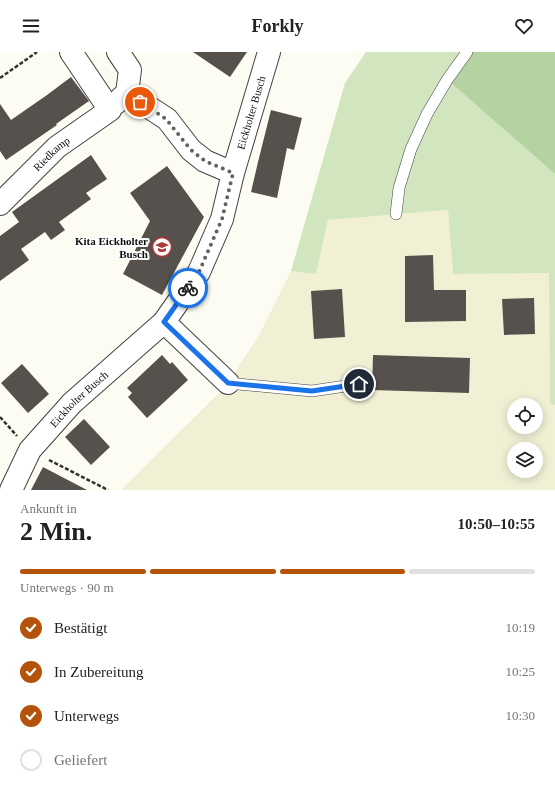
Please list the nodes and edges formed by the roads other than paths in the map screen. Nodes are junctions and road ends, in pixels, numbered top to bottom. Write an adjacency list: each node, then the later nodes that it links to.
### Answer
1 (71, 52): 6 (street)
2 (118, 52): 5 (street)
3 (269, 52): 7 (street, Eickholter Busch)
4 (467, 52): 9 (lane)
5 (127, 94): 6 (street, Riedkamp); 7 (street)
6 (110, 110): 8 (street, Riedkamp)
7 (233, 173): 10 (street, Eickholter Busch)
8 (0, 204)
9 (396, 214)
10 (164, 322): 11 (street); 13 (street, Eickholter Busch)
11 (228, 383): 12 (lane)
12 (359, 384)
13 (11, 490)

